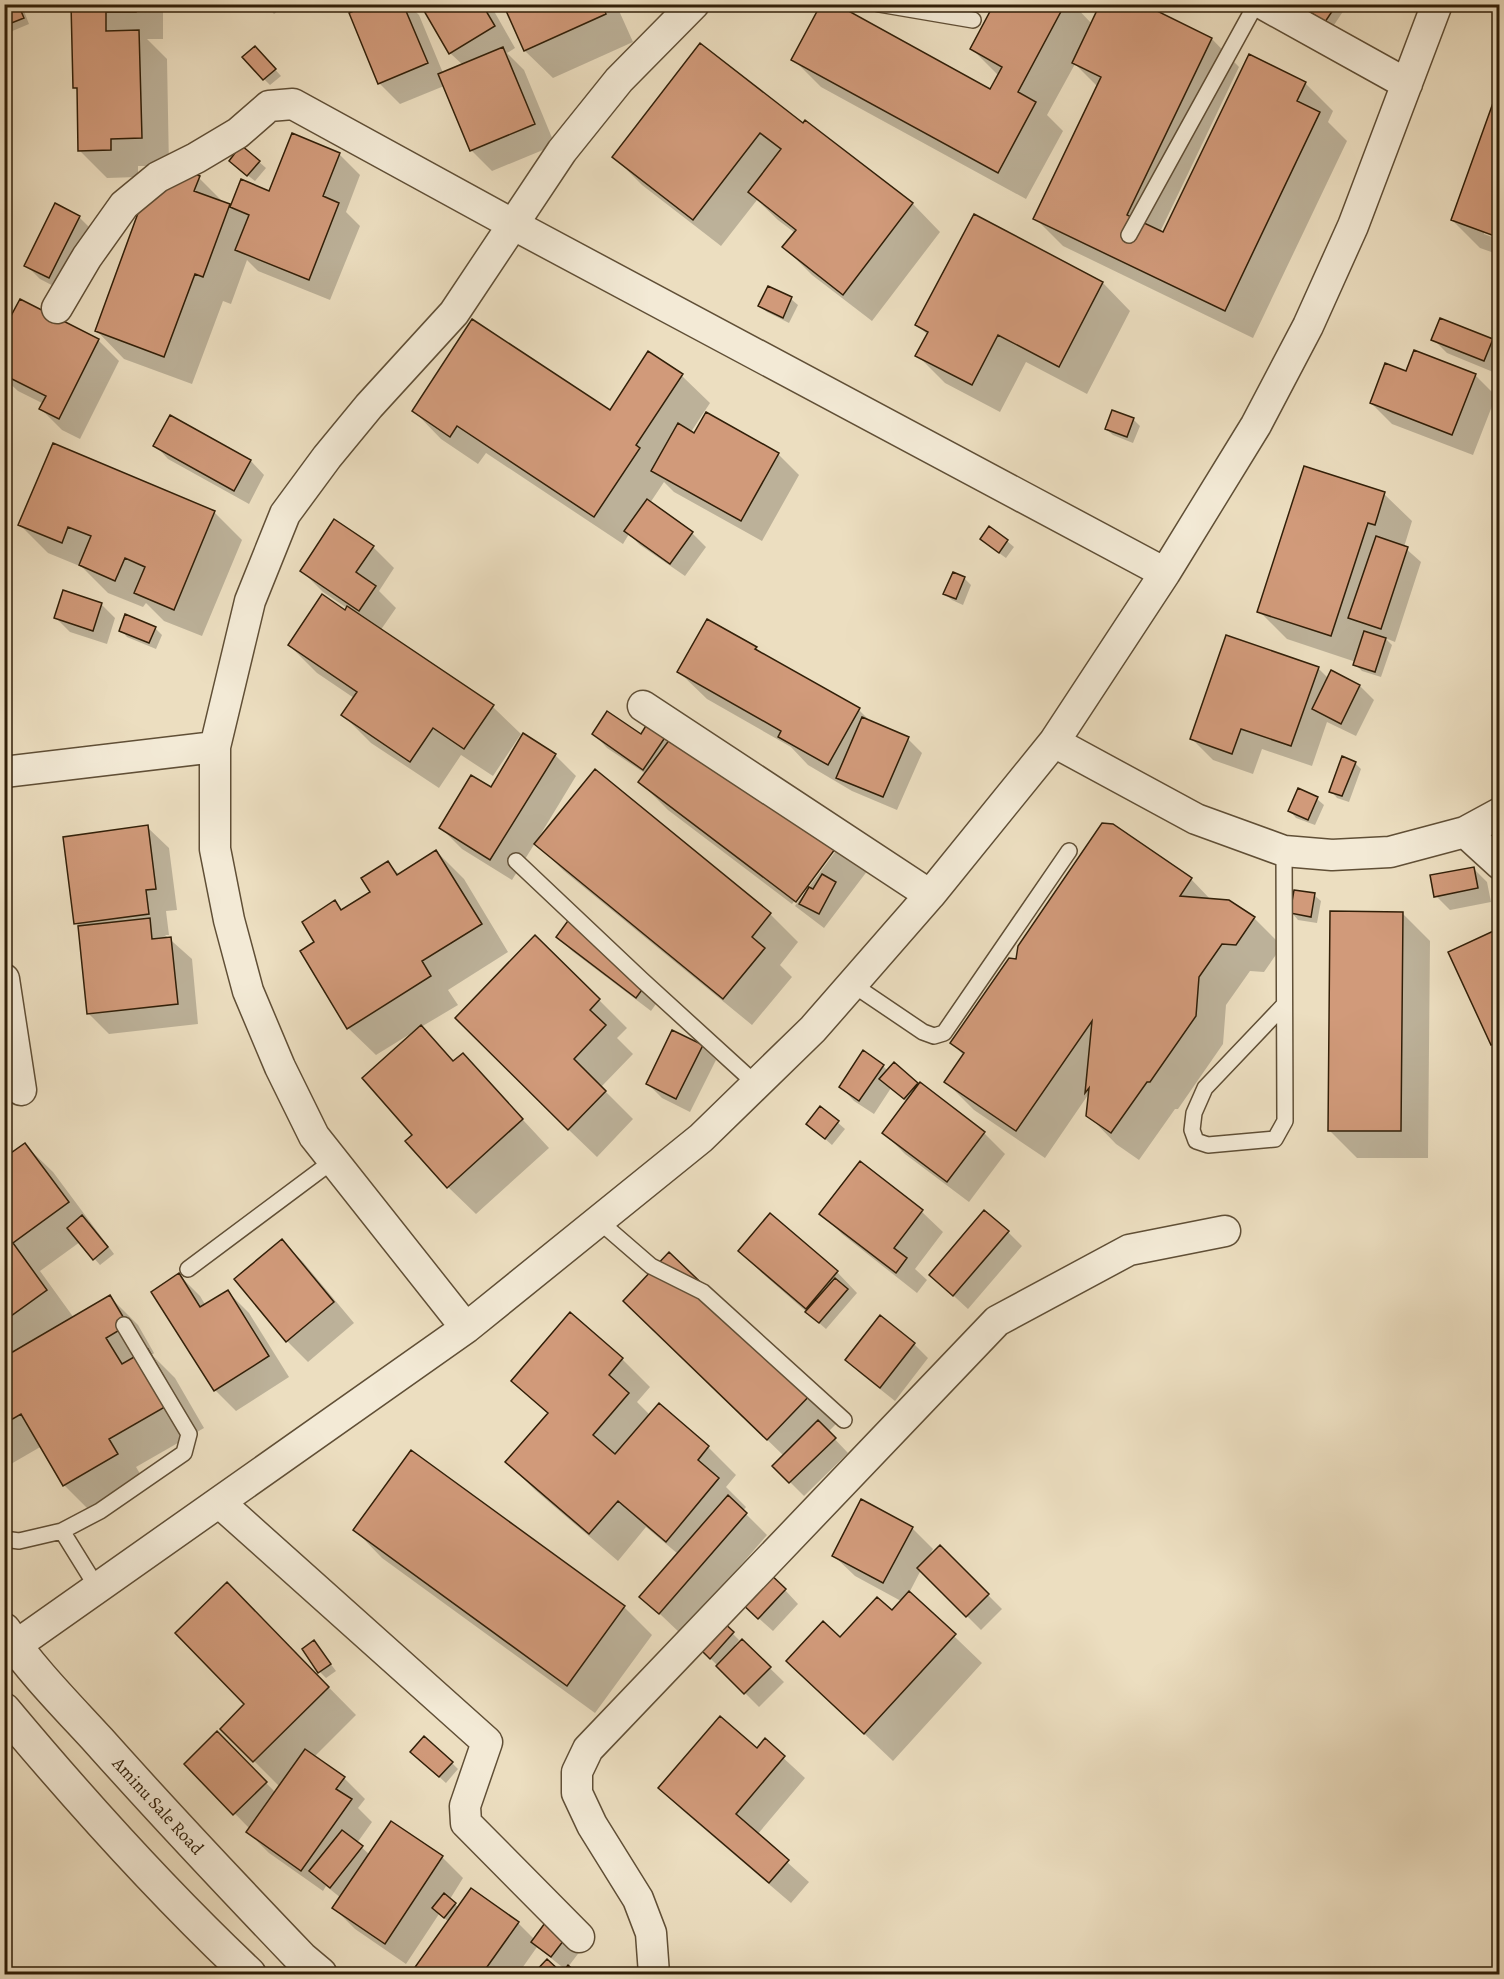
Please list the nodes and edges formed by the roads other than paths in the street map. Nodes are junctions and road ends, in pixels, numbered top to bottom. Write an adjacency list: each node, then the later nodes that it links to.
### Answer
1 (694, 4): 10 (street)
2 (879, 4): 6 (lane)
3 (1256, 4): 11 (lane)
4 (1263, 4): 7 (street)
5 (1437, 4): 9 (street)
6 (911, 7): 8 (lane)
7 (1295, 12): 9 (street)
8 (973, 20)
9 (1407, 84): 13 (street)
10 (514, 225): 12 (street); 13 (street); 16 (street)
11 (1129, 235)
12 (57, 308)
13 (1165, 573): 15 (street)
14 (643, 706): 24 (street)
15 (1054, 742): 21 (street); 24 (street)
16 (215, 747): 17 (street); 30 (street)
17 (4, 772)
18 (1500, 813): 19 (street)
19 (1465, 832): 21 (street); 23 (street)
20 (1069, 851): 26 (lane)
21 (1284, 851): 27 (lane)
22 (516, 861): 28 (lane)
23 (1500, 864)
24 (930, 895): 26 (street)
25 (4, 979): 29 (street)
26 (852, 984): 28 (street)
27 (1284, 1005): 27 (lane)
28 (756, 1084): 31 (street)
29 (21, 1090)
30 (334, 1160): 33 (lane); 35 (street)
31 (599, 1221): 35 (street); 36 (lane)
32 (1225, 1231): 46 (street)
33 (188, 1269)
34 (124, 1325): 38 (lane)
35 (466, 1328): 37 (street)
36 (844, 1420)
37 (220, 1503): 40 (street); 43 (street)
38 (62, 1531): 39 (lane); 40 (lane)
39 (4, 1539)
40 (98, 1589): 41 (street)
41 (8, 1644): 45 (street, Aminu Sale Road)
42 (4, 1710): 44 (street)
43 (579, 1937)
44 (249, 1974)
45 (320, 1974)
46 (654, 1974)

